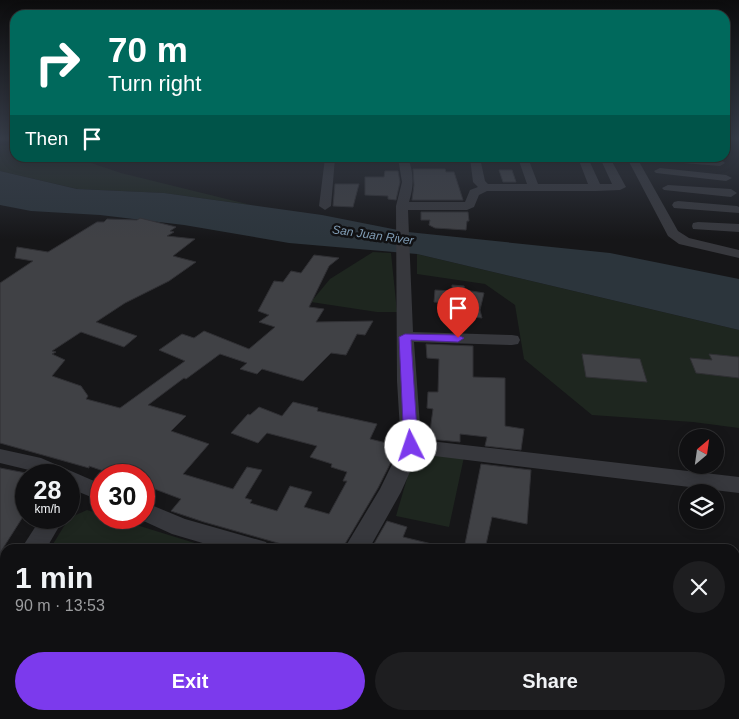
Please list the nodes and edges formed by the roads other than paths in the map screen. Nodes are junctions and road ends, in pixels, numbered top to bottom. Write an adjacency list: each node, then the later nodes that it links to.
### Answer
1 (329, 172): 17 (street)
2 (408, 172): 18 (street)
3 (478, 172): 11 (street)
4 (529, 172): 12 (street)
5 (589, 172): 13 (street)
6 (612, 172): 13 (street)
7 (639, 172): 22 (street)
8 (665, 172): 10 (street)
9 (723, 172): 10 (street)
10 (726, 178): 15 (street)
11 (485, 188): 12 (street); 18 (street)
12 (534, 188): 13 (street)
13 (596, 188)
14 (668, 188): 15 (street)
15 (731, 193): 19 (street)
16 (678, 205): 19 (street)
17 (325, 206)
18 (402, 209): 23 (street)
19 (738, 212)
20 (698, 226): 21 (street)
21 (739, 228)
22 (739, 254)
23 (405, 337): 24 (street); 25 (street)
24 (512, 340)
25 (411, 446): 28 (street); 33 (street)
26 (0, 456): 27 (street)
27 (36, 464)
28 (739, 485)
29 (155, 516): 32 (street)
30 (46, 529): 31 (street)
31 (36, 544)
32 (240, 544)
33 (359, 544)

